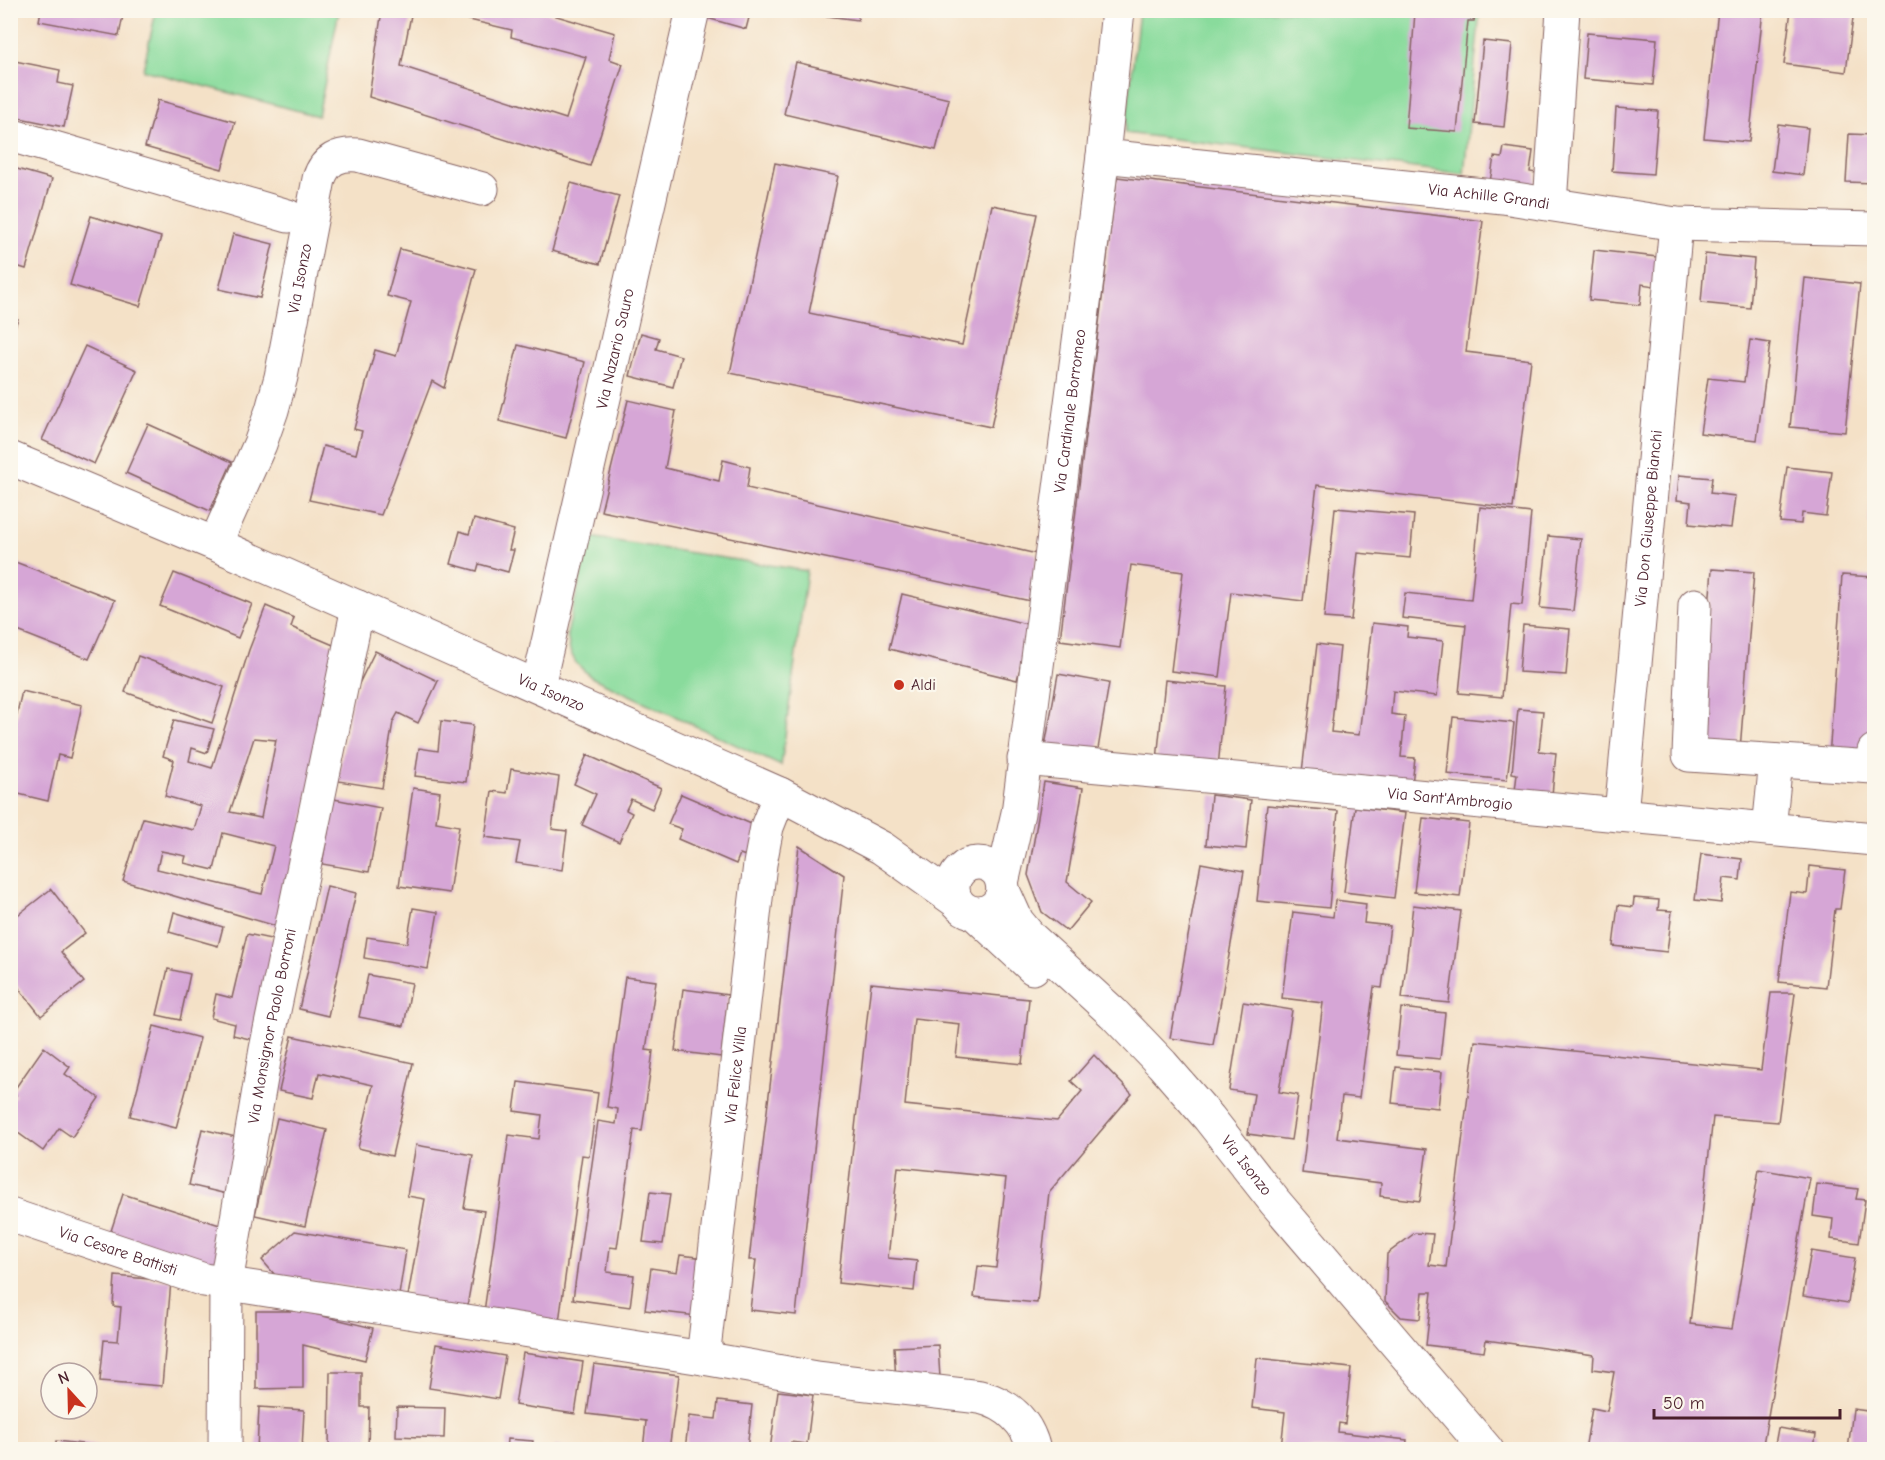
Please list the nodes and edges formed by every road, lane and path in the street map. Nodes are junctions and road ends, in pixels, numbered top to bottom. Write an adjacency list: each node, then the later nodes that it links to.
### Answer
1 (693, 10): 15 (street, Via Nazario Sauro)
2 (1118, 10): 5 (street, Via Cardinale Borromeo)
3 (1563, 10): 7 (street)
4 (10, 135): 8 (street)
5 (1103, 156): 7 (street, Via Achille Grandi); 17 (street, Via Cardinale Borromeo)
6 (482, 189): 12 (street, Via Isonzo)
7 (1550, 204): 9 (street, Via Achille Grandi)
8 (288, 216)
9 (1676, 224): 10 (street, Via Achille Grandi); 21 (street, Via Don Giuseppe Bianchi)
10 (1875, 229)
11 (10, 458): 12 (street, Via Isonzo)
12 (215, 544): 14 (street, Via Isonzo)
13 (1695, 605): 18 (street)
14 (358, 607): 15 (street, Via Isonzo); 27 (street, Via Monsignor Paolo Borroni)
15 (538, 686): 19 (street, Via Isonzo)
16 (1875, 751): 18 (street)
17 (1024, 759): 20 (street, Via Cardinale Borromeo); 21 (street, Via Sant'Ambrogio)
18 (1776, 761): 22 (street)
19 (780, 794): 24 (street, Via Isonzo); 28 (street, Via Felice Villa)
20 (1018, 813): 24 (street, Via Cardinale Borromeo); 25 (street, Via Cardinale Borromeo)
21 (1621, 814): 22 (street, Via Sant'Ambrogio)
22 (1769, 829): 23 (street, Via Sant'Ambrogio)
23 (1875, 839)
24 (966, 887): 25 (street); 31 (street, Via Isonzo)
25 (1003, 887): 32 (street, Via Isonzo)
26 (10, 1215): 27 (street, Via Cesare Battisti)
27 (226, 1283): 28 (street, Via Cesare Battisti); 29 (street, Via Monsignor Paolo Borroni)
28 (703, 1358): 30 (street, Via Cesare Battisti)
29 (225, 1449)
30 (1034, 1449)
31 (1462, 1449)
32 (1487, 1449)

